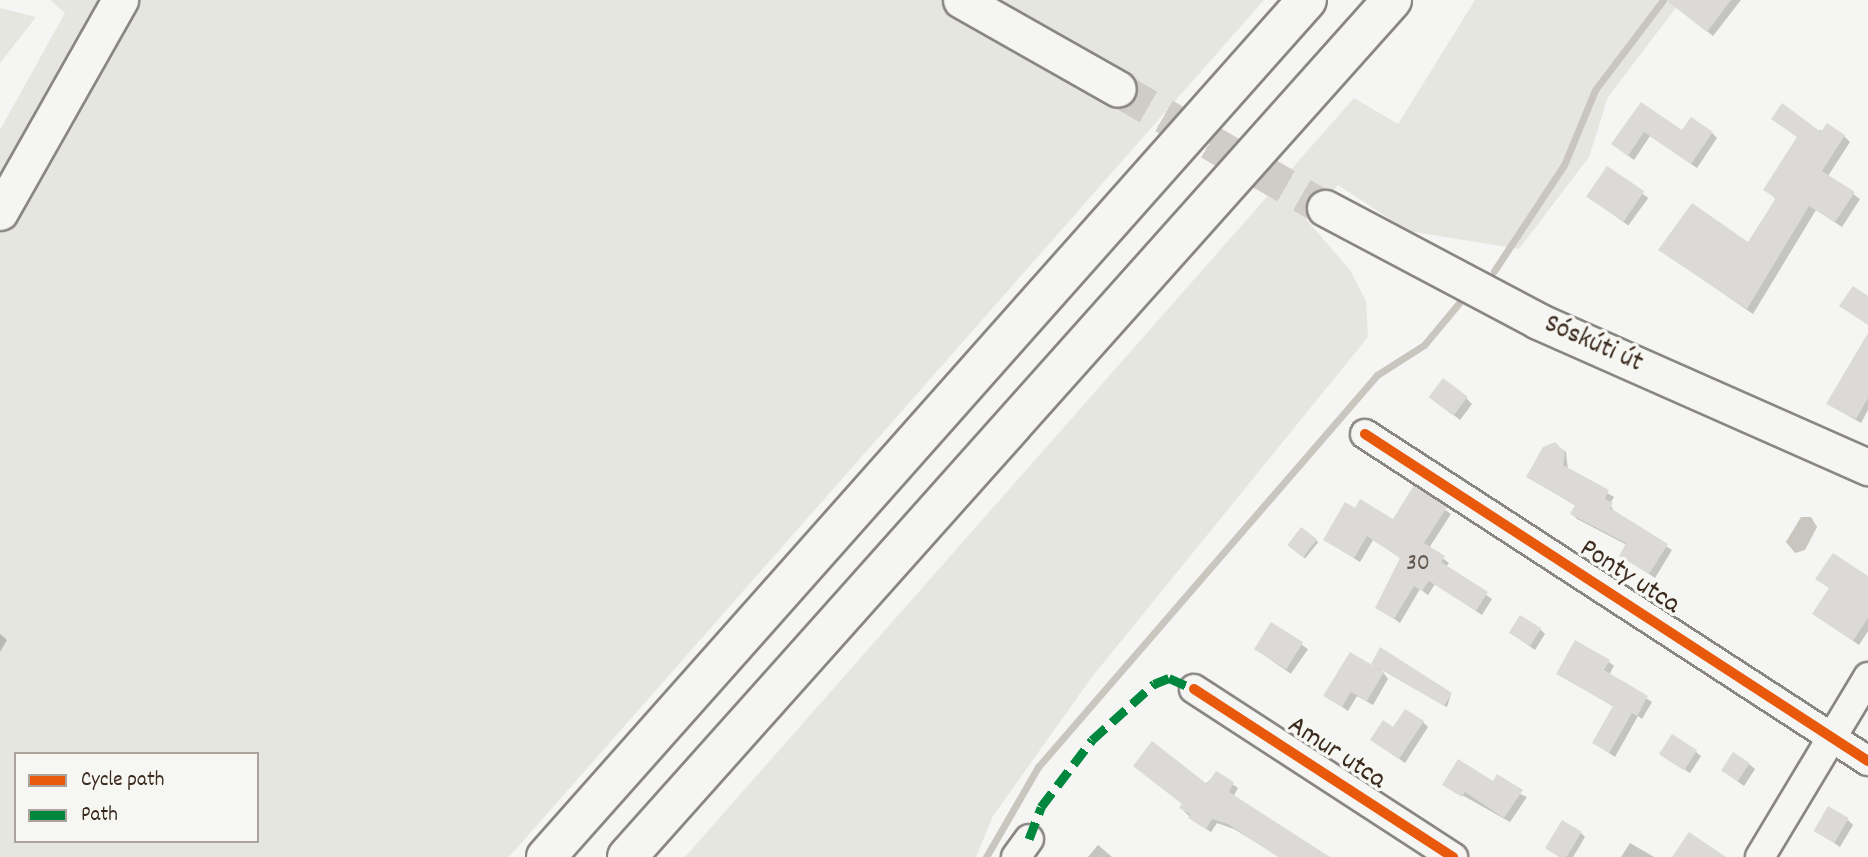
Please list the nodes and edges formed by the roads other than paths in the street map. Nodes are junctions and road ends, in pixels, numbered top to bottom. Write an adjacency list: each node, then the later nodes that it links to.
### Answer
1 (120, 0): 7 (main road)
2 (961, 0): 5 (main road)
3 (1307, 0): 14 (highway)
4 (1392, 0): 15 (highway)
5 (1118, 89)
6 (1325, 208): 9 (main road, Sóskúti út)
7 (0, 212)
8 (1365, 434): 12 (street, Ponty utca)
9 (1868, 467)
10 (1868, 677): 12 (street)
11 (1194, 689): 16 (street, Amur utca)
12 (1832, 737): 13 (street, Ponty utca); 17 (street)
13 (1868, 761)
14 (546, 857)
15 (627, 857)
16 (1453, 857)
17 (1760, 857)

